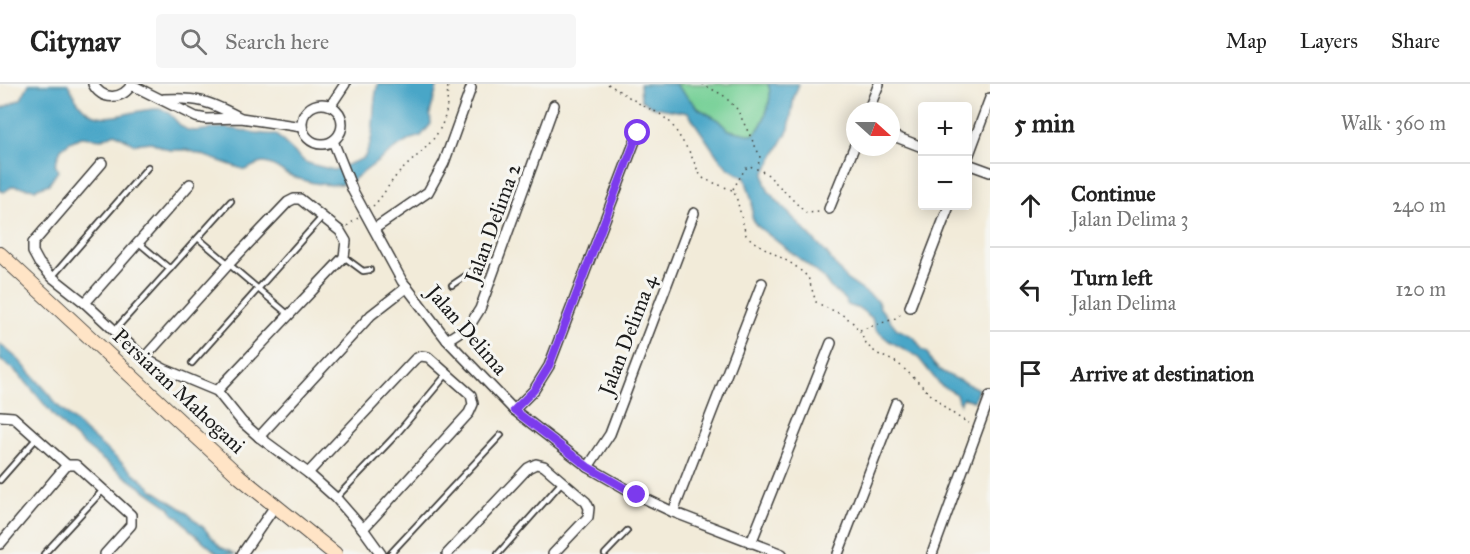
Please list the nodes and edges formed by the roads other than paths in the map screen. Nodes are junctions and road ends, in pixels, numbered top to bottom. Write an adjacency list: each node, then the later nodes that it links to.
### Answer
1 (93, 84): 4 (street)
2 (345, 84): 9 (street)
3 (879, 84): 8 (street)
4 (132, 85): 7 (street)
5 (471, 88): 29 (street)
6 (990, 98): 18 (street)
7 (162, 99): 11 (street); 11 (street)
8 (872, 102)
9 (331, 105): 12 (street); 15 (street)
10 (554, 105): 34 (street, Jalan Delima 2)
11 (242, 118): 12 (street)
12 (302, 127): 15 (street)
13 (638, 133): 55 (street)
14 (900, 138): 16 (street)
15 (333, 141): 29 (street, Jalan Delima)
16 (918, 145)
17 (851, 156): 25 (street)
18 (968, 156)
19 (102, 164): 38 (street)
20 (972, 165): 22 (street)
21 (148, 167): 38 (lane)
22 (990, 172)
23 (190, 184): 31 (street)
24 (231, 201): 30 (lane)
25 (830, 209)
26 (947, 210): 44 (street)
27 (694, 213): 61 (street, Jalan Delima 4)
28 (323, 216): 33 (street); 35 (street); 42 (lane)
29 (374, 229): 41 (street, Jalan Delima)
30 (198, 238): 35 (lane); 36 (lane)
31 (139, 243): 36 (lane); 43 (street)
32 (0, 254): 67 (main road, Persiaran Mahogani)
33 (344, 257): 37 (lane); 45 (street)
34 (500, 260): 40 (lane); 47 (street, Jalan Delima 2)
35 (228, 265): 42 (lane); 49 (street)
36 (170, 269): 46 (lane)
37 (370, 270)
38 (52, 277): 43 (street)
39 (762, 283): 68 (street)
40 (452, 285)
41 (407, 287): 47 (street, Jalan Delima); 58 (street)
42 (258, 290): 45 (lane); 50 (lane)
43 (85, 303): 46 (street)
44 (910, 306)
45 (289, 315): 52 (street)
46 (114, 331): 49 (street)
47 (447, 340): 55 (street, Jalan Delima)
48 (831, 343): 71 (street)
49 (144, 358): 52 (street)
50 (192, 363)
51 (447, 374): 62 (street); 66 (lane); 69 (street)
52 (217, 391): 58 (street)
53 (990, 396): 85 (street)
54 (896, 403): 84 (street)
55 (514, 410): 61 (street, Jalan Delima)
56 (0, 416): 59 (street)
57 (501, 435): 78 (lane)
58 (259, 437): 62 (street)
59 (38, 438): 60 (street); 63 (lane)
60 (66, 465): 65 (street); 72 (street)
61 (588, 467): 68 (street, Jalan Delima)
62 (308, 472): 66 (street)
63 (0, 480)
64 (562, 482): 79 (street); 80 (lane); 81 (street)
65 (104, 489): 74 (lane); 75 (street)
66 (336, 498): 69 (street)
67 (275, 506): 73 (street); 76 (main road, Persiaran Mahogani)
68 (673, 512): 71 (street, Jalan Delima)
69 (363, 529): 77 (street)
70 (627, 531): 82 (lane)
71 (751, 543): 83 (street, Jalan Delima)
72 (0, 544)
73 (244, 551)
74 (44, 554)
75 (105, 554)
76 (335, 554)
77 (381, 554)
78 (390, 554)
79 (447, 554)
80 (498, 554)
81 (553, 554)
82 (605, 554)
83 (782, 554)
84 (838, 554)
85 (932, 554)

